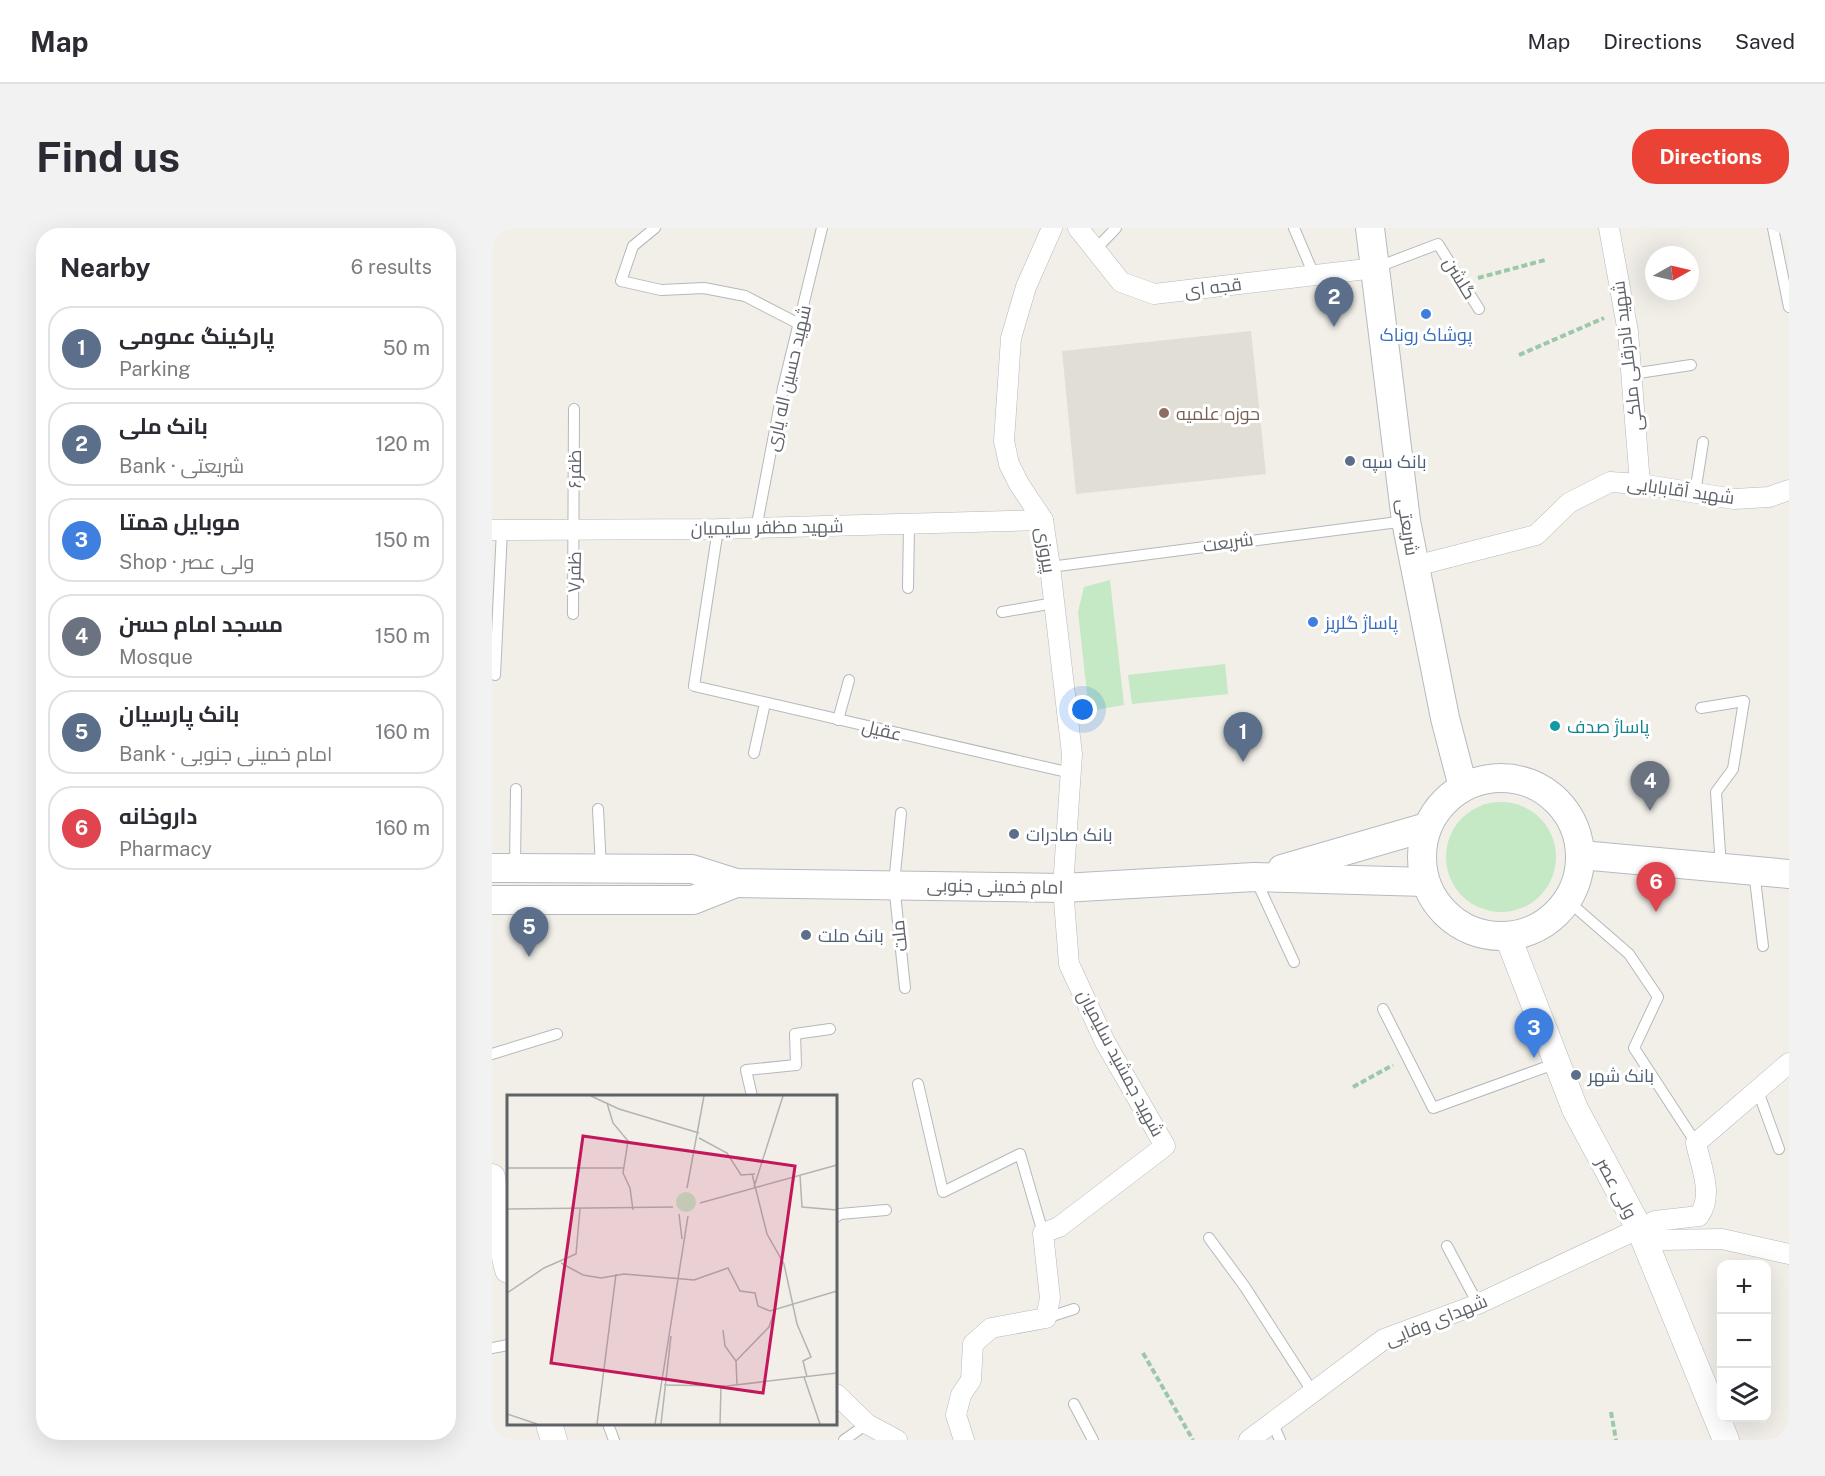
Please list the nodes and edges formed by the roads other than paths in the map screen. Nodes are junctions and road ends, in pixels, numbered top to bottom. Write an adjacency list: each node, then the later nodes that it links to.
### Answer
1 (655, 228): 15 (lane)
2 (822, 228): 15 (lane, شهید حسین اله یاری)
3 (1052, 228): 23 (street, پیروزی)
4 (1078, 228): 10 (street, قجه ای)
5 (1116, 228): 10 (lane)
6 (1294, 228): 12 (lane)
7 (1370, 228): 11 (main road, شریعتی)
8 (1609, 228): 17 (street, شهید نادرقلی ملکی)
9 (1773, 228): 13 (lane)
10 (1094, 252): 12 (street, قجه ای)
11 (1375, 268): 12 (street, قجه ای); 14 (lane, گلشن); 24 (main road, شریعتی)
12 (1314, 275)
13 (1789, 307)
14 (1479, 309)
15 (801, 325): 26 (lane, شهید حسین اله یاری)
16 (1691, 365): 17 (lane)
17 (1632, 374): 20 (street, شهید نادرقلی ملکی)
18 (573, 409): 29 (lane, ظفر۶)
19 (1703, 442): 22 (lane)
20 (1640, 484): 22 (street, شهید آقابابایی); 30 (street, شهید آقابابایی)
21 (1789, 490): 22 (street, شهید آقابابایی)
22 (1695, 494)
23 (1043, 520): 25 (street, شهید مظفر سلیمیان); 31 (street, پیروزی)
24 (1406, 520): 30 (main road, شریعتی); 31 (lane, شریعت)
25 (909, 524): 26 (street, شهید مظفر سلیمیان); 32 (lane)
26 (756, 528): 27 (street, شهید مظفر سلیمیان)
27 (718, 529): 29 (street, شهید مظفر سلیمیان); 38 (lane, عقیل)
28 (497, 530): 29 (street, شهید مظفر سلیمیان); 36 (lane)
29 (574, 530): 35 (lane, ظفر۷)
30 (1415, 566): 43 (main road, شریعتی)
31 (1050, 567): 33 (street, پیروزی)
32 (908, 588)
33 (1054, 603): 34 (lane); 42 (street, پیروزی)
34 (1002, 612)
35 (573, 614)
36 (495, 675)
37 (849, 680): 40 (lane)
38 (765, 703): 40 (lane, عقیل); 41 (lane)
39 (1701, 708): 50 (lane)
40 (838, 720): 42 (lane, عقیل)
41 (754, 753)
42 (1071, 773): 58 (street, پیروزی)
43 (1463, 787): 47 (main road); 48 (main road)
44 (516, 789): 51 (lane)
45 (597, 809): 49 (lane)
46 (901, 813): 57 (lane, ملت)
47 (1427, 828): 54 (main road); 55 (main road)
48 (1581, 855): 50 (main road); 60 (main road)
49 (601, 868): 51 (main road, امام خمینی جنوبی); 56 (main road, امام خمینی جنوبی)
50 (1721, 868): 52 (main road)
51 (503, 869)
52 (1754, 871): 53 (main road); 62 (lane)
53 (1789, 874)
54 (1254, 877): 55 (main road); 58 (main road, امام خمینی جنوبی); 63 (lane)
55 (1425, 882): 61 (main road)
56 (736, 883): 57 (main road, امام خمینی جنوبی); 59 (main road, امام خمینی جنوبی)
57 (894, 884): 58 (main road, امام خمینی جنوبی); 64 (lane, ملت)
58 (1063, 888): 81 (street, شهید جمشید سلیمیان)
59 (492, 900)
60 (1568, 901): 61 (main road); 74 (lane)
61 (1508, 937): 69 (street, ولی عصر)
62 (1763, 946)
63 (1294, 962)
64 (905, 988)
65 (1383, 1009): 69 (lane)
66 (830, 1029): 73 (lane)
67 (557, 1034): 68 (lane)
68 (492, 1054)
69 (1557, 1063): 80 (street, ولی عصر)
70 (1789, 1063): 72 (street)
71 (918, 1084): 81 (lane)
72 (1758, 1091): 74 (street); 75 (lane)
73 (752, 1095)
74 (1696, 1143): 77 (street)
75 (1779, 1149)
76 (493, 1193): 86 (street)
77 (1706, 1206): 80 (street, شهدای وفایی); 83 (street)
78 (886, 1210): 79 (lane)
79 (837, 1217)
80 (1640, 1230): 83 (street); 87 (street, شهدای وفایی); 107 (street, ولی عصر)
81 (1042, 1233): 89 (street)
82 (1209, 1238): 92 (lane)
83 (1722, 1239): 85 (street)
84 (1447, 1246): 87 (lane)
85 (1789, 1254)
86 (507, 1266)
87 (1478, 1304): 92 (street, شهدای وفایی)
88 (1074, 1309): 89 (lane)
89 (1046, 1318): 103 (street)
90 (507, 1345): 91 (lane)
91 (492, 1348)
92 (1312, 1391): 95 (street, شهدای وفایی)
93 (837, 1395): 96 (street)
94 (1074, 1404): 104 (lane)
95 (1272, 1422): 105 (street, شهدای وفایی); 106 (lane)
96 (867, 1424): 101 (lane); 102 (street)
97 (549, 1425): 99 (street)
98 (608, 1425): 100 (lane)
99 (554, 1440)
100 (614, 1440)
101 (844, 1440)
102 (897, 1440)
103 (963, 1440)
104 (1093, 1440)
105 (1249, 1440)
106 (1281, 1440)
107 (1726, 1440)

